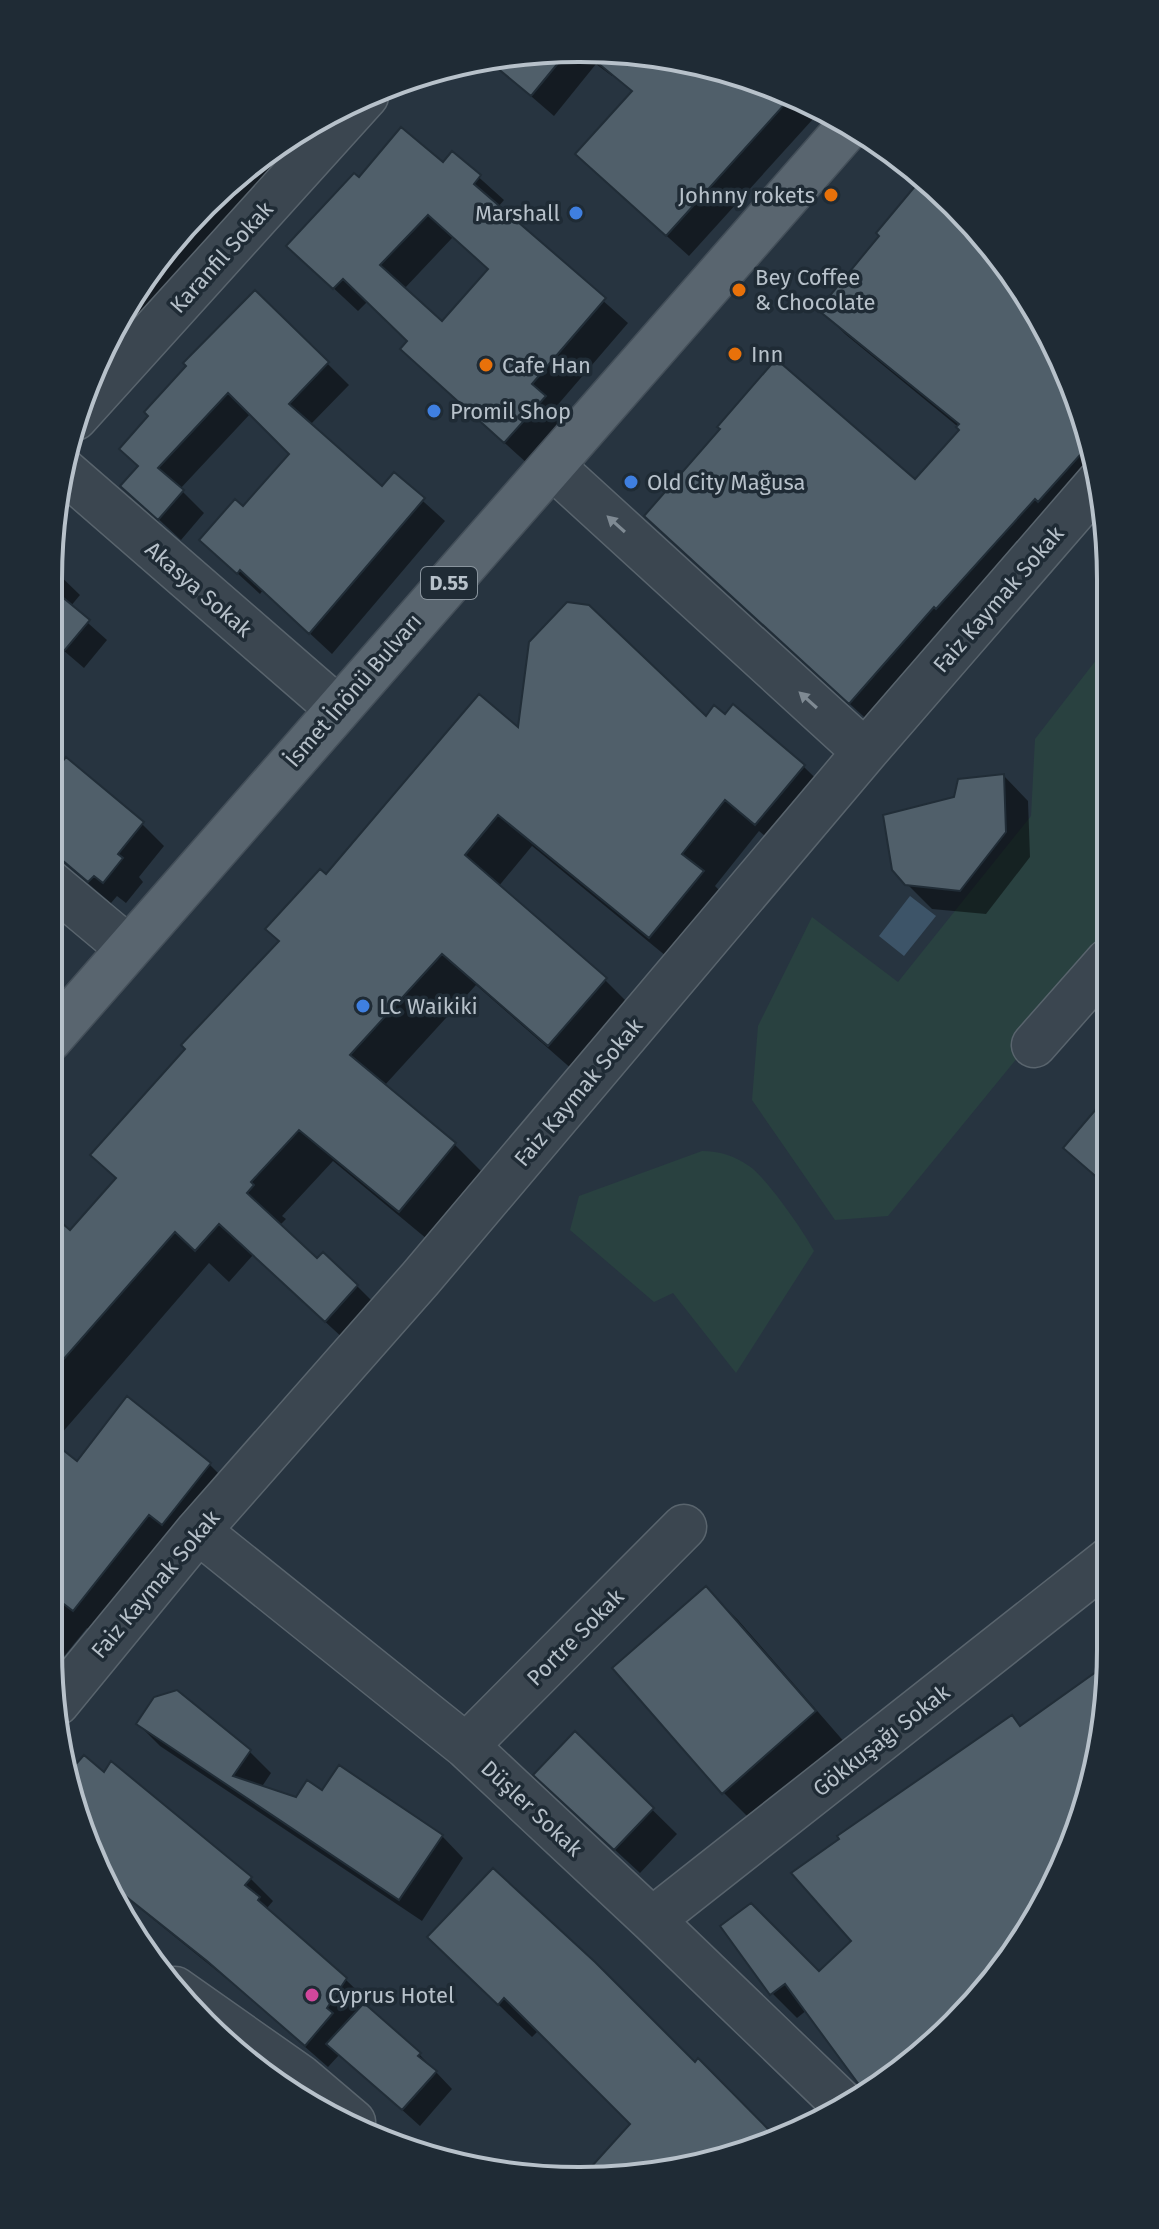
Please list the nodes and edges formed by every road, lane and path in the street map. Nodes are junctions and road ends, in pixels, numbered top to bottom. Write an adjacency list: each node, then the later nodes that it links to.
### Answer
1 (347, 117): 3 (street, Karanfil Sokak)
2 (842, 134): 4 (main road, İsmet İnönü Bulvarı / D.55)
3 (96, 395)
4 (553, 467): 7 (main road, İsmet İnönü Bulvarı / D.55); 8 (street, one-way to 4)
5 (72, 478): 7 (street, Akasya Sokak)
6 (1090, 493): 8 (street, Faiz Kaymak Sokak)
7 (337, 708): 10 (main road, İsmet İnönü Bulvarı / D.55)
8 (865, 752): 15 (street, Faiz Kaymak Sokak)
9 (62, 893): 10 (street)
10 (128, 948): 12 (main road, İsmet İnönü Bulvarı / D.55)
11 (1097, 973): 13 (street)
12 (62, 1025)
13 (1034, 1045)
14 (684, 1527): 18 (street, Portre Sokak)
15 (198, 1531): 17 (street, Faiz Kaymak Sokak); 18 (street, Düşler Sokak)
16 (1097, 1569): 19 (street, Gökkuşağı Sokak)
17 (64, 1694)
18 (466, 1746): 19 (street, Düşler Sokak)
19 (652, 1920): 21 (street, Düşler Sokak)
20 (219, 2020): 22 (street)
21 (837, 2098)
22 (331, 2103)

